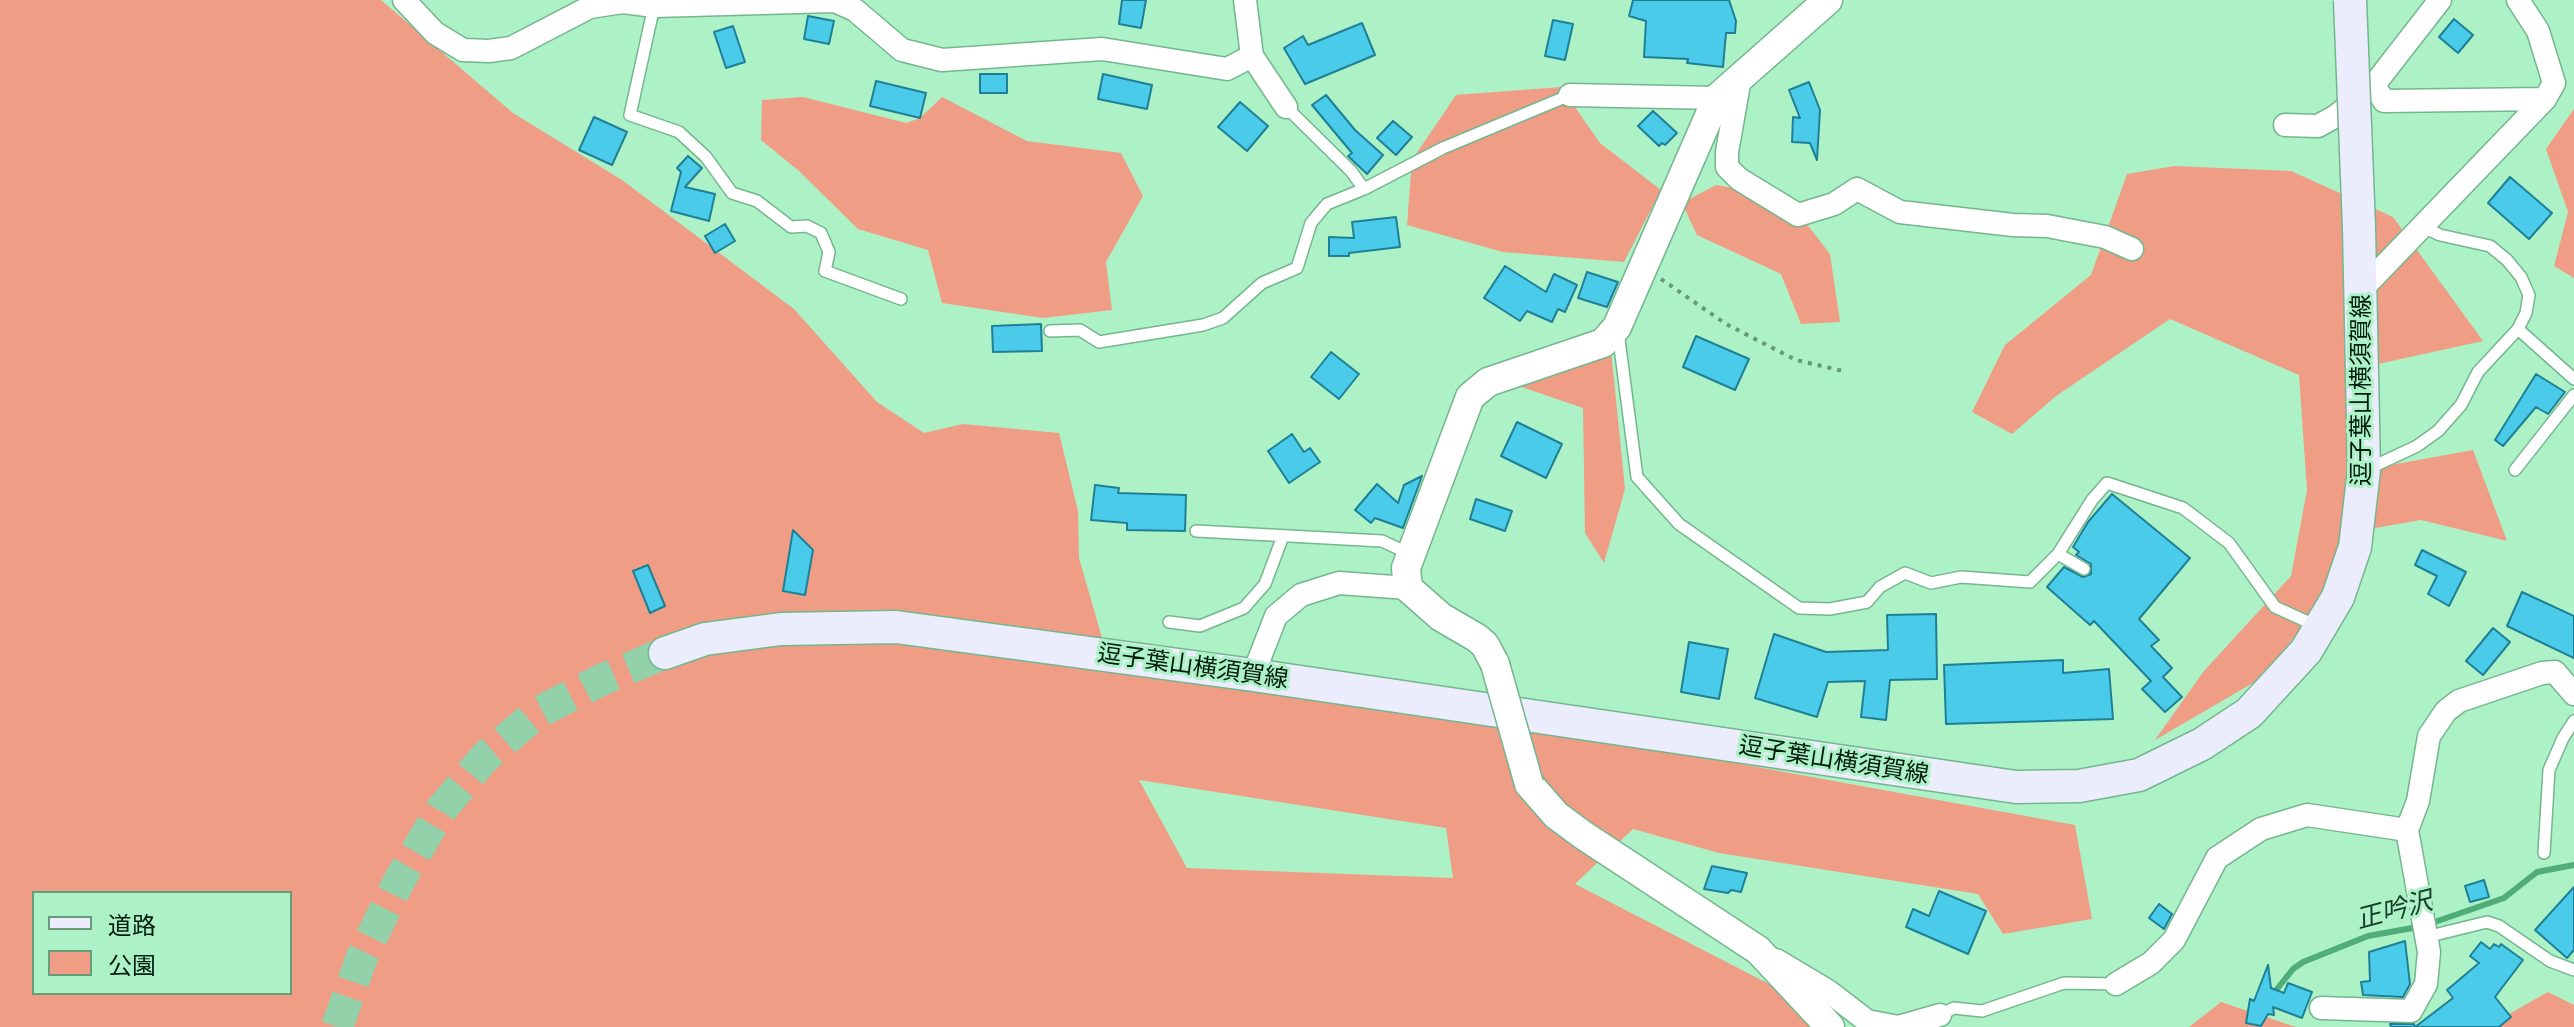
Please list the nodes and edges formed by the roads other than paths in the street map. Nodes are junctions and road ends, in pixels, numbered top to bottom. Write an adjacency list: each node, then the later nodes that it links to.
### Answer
1 (404, 0): 7 (street)
2 (1245, 0): 8 (street)
3 (1828, 0): 9 (street)
4 (2350, 0): 19 (main road, 逗子葉山横須賀線, bridge)
5 (2440, 0): 10 (street)
6 (2518, 0): 13 (street)
7 (654, 6): 8 (street); 20 (lane)
8 (1252, 56): 14 (street)
9 (1740, 78): 12 (street); 18 (street)
10 (2374, 85): 13 (street); 15 (street)
11 (1570, 95): 12 (street); 16 (lane)
12 (1717, 98): 21 (street)
13 (2545, 99): 17 (street)
14 (1286, 107): 16 (lane)
15 (2285, 125)
16 (1364, 189): 23 (lane)
17 (2423, 227): 19 (street); 22 (lane)
18 (2132, 249)
19 (2361, 290): 26 (main road, 逗子葉山横須賀線)
20 (901, 299)
21 (1617, 327): 30 (street); 31 (lane)
22 (2518, 329): 24 (lane); 26 (lane)
23 (1050, 331)
24 (2574, 379)
25 (2574, 395): 27 (lane)
26 (2364, 470): 35 (main road, 逗子葉山横須賀線)
27 (2515, 470)
28 (1196, 531): 29 (lane)
29 (1283, 536): 30 (lane); 34 (lane)
30 (1411, 554): 33 (street)
31 (2058, 554): 32 (lane); 35 (lane)
32 (2084, 569)
33 (1408, 588): 37 (street); 43 (street, bridge)
34 (1169, 622)
35 (2320, 627): 37 (main road, 逗子葉山横須賀線)
36 (665, 653): 37 (main road, 逗子葉山横須賀線)
37 (1253, 675)
38 (2574, 694): 40 (street)
39 (2574, 721): 41 (lane)
40 (2407, 830): 42 (street); 45 (street)
41 (2544, 853)
42 (2425, 938): 44 (lane); 46 (street)
43 (1758, 950): 47 (street); 48 (street)
44 (2574, 970)
45 (2116, 984): 47 (lane)
46 (2321, 1008)
47 (1940, 1015)
48 (1830, 1027)

